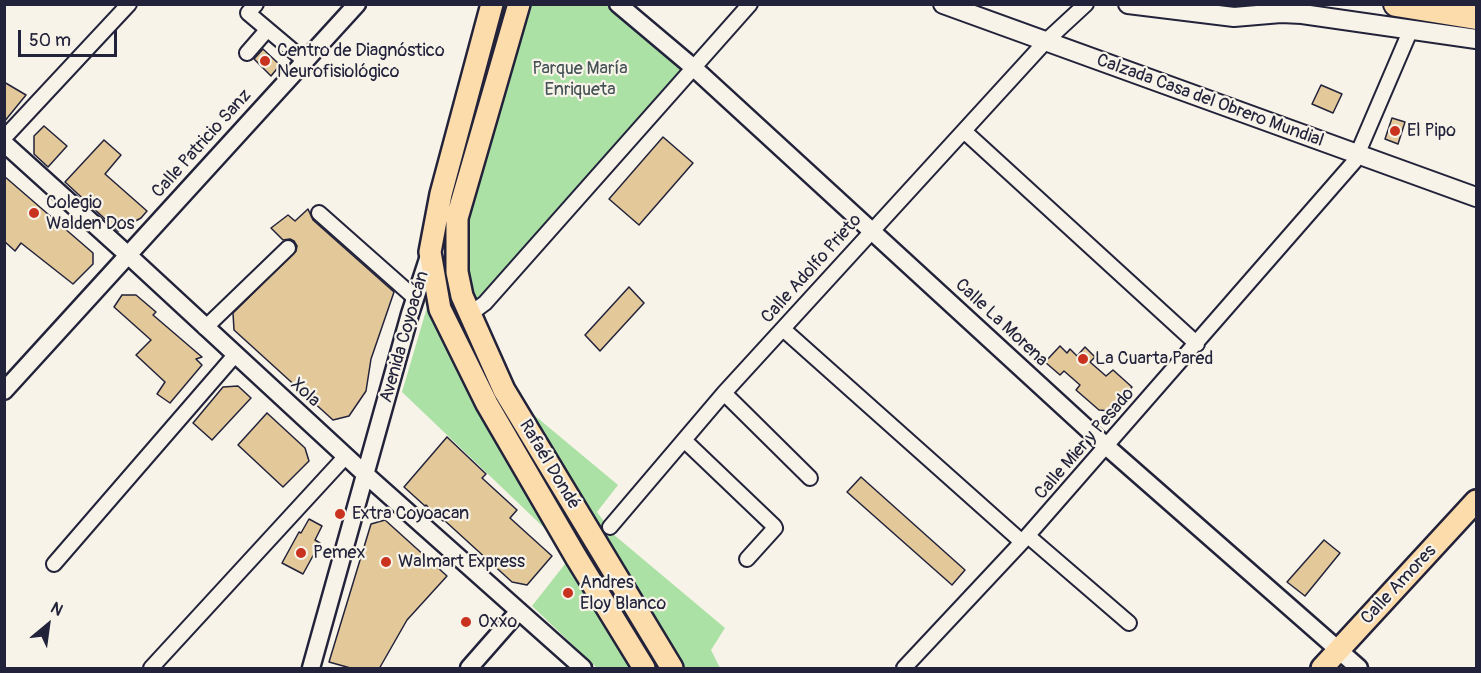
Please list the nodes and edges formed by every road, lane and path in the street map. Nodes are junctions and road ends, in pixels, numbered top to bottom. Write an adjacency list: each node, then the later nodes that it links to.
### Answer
1 (129, 4): 21 (street)
2 (256, 4): 13 (street)
3 (357, 4): 18 (street, Calle Patricio Sanz)
4 (492, 4): 28 (main road, Avenida Coyoacán)
5 (519, 4): 31 (main road, Rafaél Dondé)
6 (618, 4): 19 (street, Calle La Morena)
7 (750, 4): 19 (street)
8 (943, 4): 16 (main road, Calzada Casa del Obrero Mundial)
9 (1086, 4): 16 (street, Calle Adolfo Prieto)
10 (1128, 4): 14 (main road)
11 (1396, 4): 12 (highway)
12 (1476, 17)
13 (267, 30): 17 (street); 18 (street)
14 (1411, 30): 15 (main road); 23 (street, Calle Mier y Pesado)
15 (1476, 39)
16 (1046, 41): 20 (street, Calle Adolfo Prieto); 23 (main road, Calzada Casa del Obrero Mundial)
17 (246, 53)
18 (305, 61): 29 (street, Calle Patricio Sanz)
19 (694, 68): 26 (street, Calle La Morena); 31 (street)
20 (964, 131): 26 (street, Calle Adolfo Prieto); 34 (street)
21 (4, 138)
22 (4, 143): 29 (street, Xola)
23 (1358, 155): 24 (main road, Calzada Casa del Obrero Mundial); 34 (street, Calle Mier y Pesado)
24 (1476, 197)
25 (319, 213): 30 (street)
26 (873, 231): 33 (street, Calle Adolfo Prieto); 39 (street, Calle La Morena)
27 (288, 248): 32 (street)
28 (430, 252): 30 (street, Avenida Coyoacán); 55 (main road, Rafaél Dondé)
29 (128, 255): 32 (street, Xola); 36 (street, Calle Patricio Sanz)
30 (415, 298): 41 (street, Avenida Coyoacán)
31 (470, 314): 56 (main road, Rafaél Dondé)
32 (205, 328): 35 (street, Xola)
33 (783, 329): 37 (street, Calle Adolfo Prieto); 45 (street)
34 (1197, 344): 39 (street, Calle Mier y Pesado)
35 (235, 355): 40 (street, Xola); 47 (street)
36 (4, 391)
37 (724, 393): 38 (street, Calle Adolfo Prieto); 42 (street)
38 (684, 440): 44 (street, Calle Adolfo Prieto); 46 (street)
39 (1106, 446): 45 (street, Calle Mier y Pesado); 50 (street, Calle La Morena)
40 (346, 456): 41 (street, Xola); 51 (street)
41 (365, 474): 48 (street, Xola); 52 (street, Avenida Coyoacán)
42 (810, 478)
43 (1476, 501): 50 (main road, Calle Amores)
44 (610, 527)
45 (1025, 539): 49 (street); 57 (street, Calle Mier y Pesado)
46 (747, 560)
47 (54, 564)
48 (519, 611): 53 (street); 54 (street, Xola)
49 (1129, 623)
50 (1339, 650): 58 (main road, Calle Amores); 59 (street, Calle La Morena)
51 (151, 669)
52 (311, 669)
53 (469, 669)
54 (583, 669)
55 (644, 669)
56 (672, 669)
57 (904, 669)
58 (1322, 669)
59 (1359, 669)

